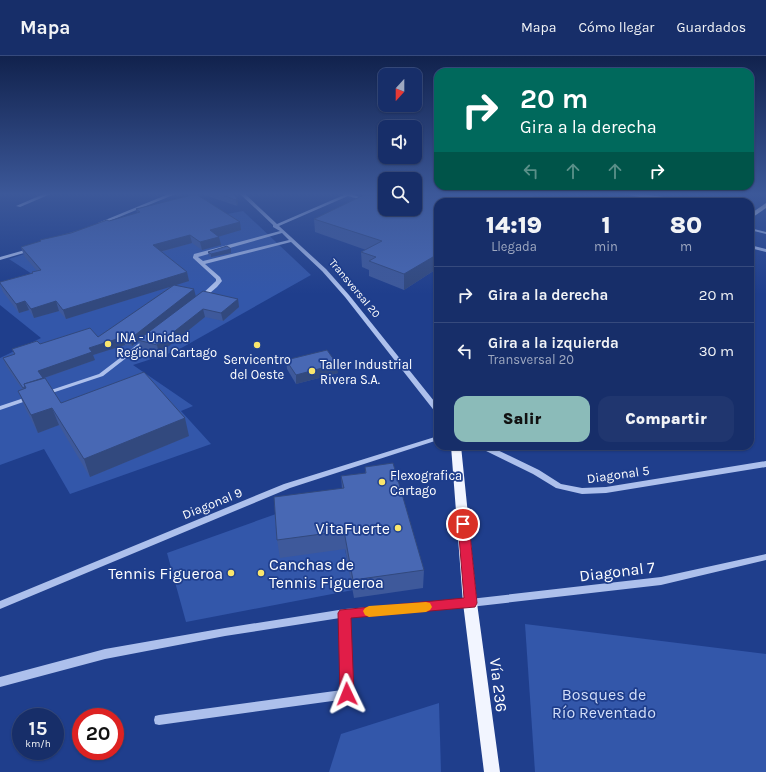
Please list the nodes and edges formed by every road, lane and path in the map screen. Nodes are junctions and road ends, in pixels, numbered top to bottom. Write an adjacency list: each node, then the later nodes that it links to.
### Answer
1 (275, 226): 3 (street, Transversal 20)
2 (754, 229): 4 (street)
3 (282, 232): 5 (street, Transversal 20); 6 (street)
4 (766, 233)
5 (291, 241): 9 (street); 17 (street, Transversal 20)
6 (242, 242): 9 (street); 12 (street)
7 (40, 246): 11 (street)
8 (754, 247): 10 (street)
9 (251, 250): 12 (street)
10 (766, 251)
11 (0, 259)
12 (202, 263): 13 (street)
13 (198, 300)
14 (149, 337): 15 (street)
15 (41, 395)
16 (33, 397): 18 (street)
17 (434, 406)
18 (0, 408)
19 (434, 439): 25 (street, Diagonal 9)
20 (456, 450): 24 (main road)
21 (491, 450): 22 (street, Diagonal 5)
22 (766, 464)
23 (766, 557): 24 (street, Diagonal 7)
24 (470, 603): 26 (street, Diagonal 7); 29 (main road, Vía 236)
25 (0, 605)
26 (345, 613): 27 (street, Diagonal 7); 28 (street)
27 (0, 682)
28 (159, 720)
29 (492, 772)

